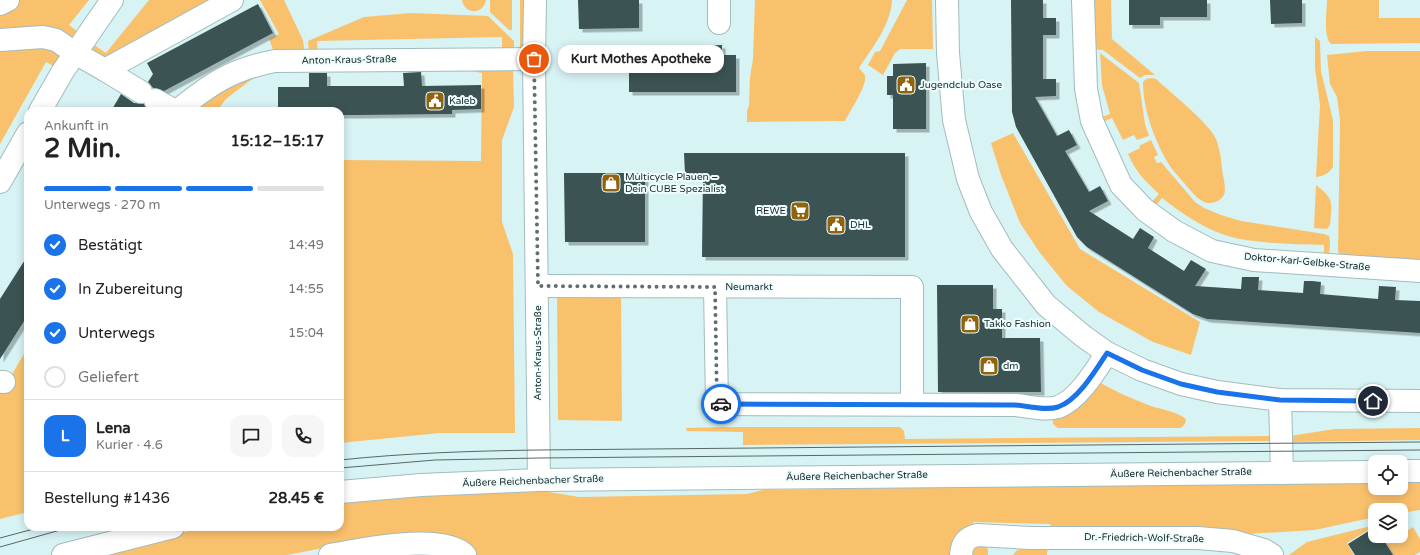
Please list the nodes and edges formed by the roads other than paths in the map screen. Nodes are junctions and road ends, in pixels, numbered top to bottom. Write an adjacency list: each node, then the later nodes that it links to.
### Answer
1 (8, 0): 8 (street)
2 (112, 0): 11 (street)
3 (232, 0): 13 (street)
4 (535, 0): 12 (street, Anton-Kraus-Straße)
5 (719, 0): 9 (street)
6 (947, 0): 22 (street)
7 (1083, 0): 19 (street, Doktor-Karl-Gelbke-Straße)
8 (0, 4)
9 (719, 23)
10 (0, 40): 11 (street)
11 (75, 53): 13 (street); 14 (street)
12 (534, 59): 16 (street, Anton-Kraus-Straße); 20 (street, Anton-Kraus-Straße)
13 (105, 70): 15 (street)
14 (42, 107)
15 (169, 107)
16 (181, 107)
17 (24, 140): 18 (street)
18 (0, 182)
19 (1420, 271)
20 (538, 286): 21 (street, Neumarkt); 30 (street, Anton-Kraus-Straße)
21 (715, 287): 25 (street); 25 (street, Neumarkt)
22 (1107, 353): 23 (street); 25 (street)
23 (1280, 400): 24 (street); 29 (street)
24 (1420, 401)
25 (912, 404)
26 (1408, 471): 27 (street)
27 (1420, 471)
28 (1368, 472): 29 (street, Äußere Reichenbacher Straße)
29 (1282, 473): 30 (street, Äußere Reichenbacher Straße)
30 (539, 480): 31 (street, Äußere Reichenbacher Straße)
31 (344, 492)
32 (157, 531): 34 (street)
33 (1014, 537): 37 (street, Dr.-Friedrich-Wolf-Straße); 38 (street); 39 (street, Dr.-Friedrich-Wolf-Straße)
34 (63, 555)
35 (330, 555): 36 (street)
36 (465, 555)
37 (961, 555)
38 (996, 555)
39 (1272, 555)

